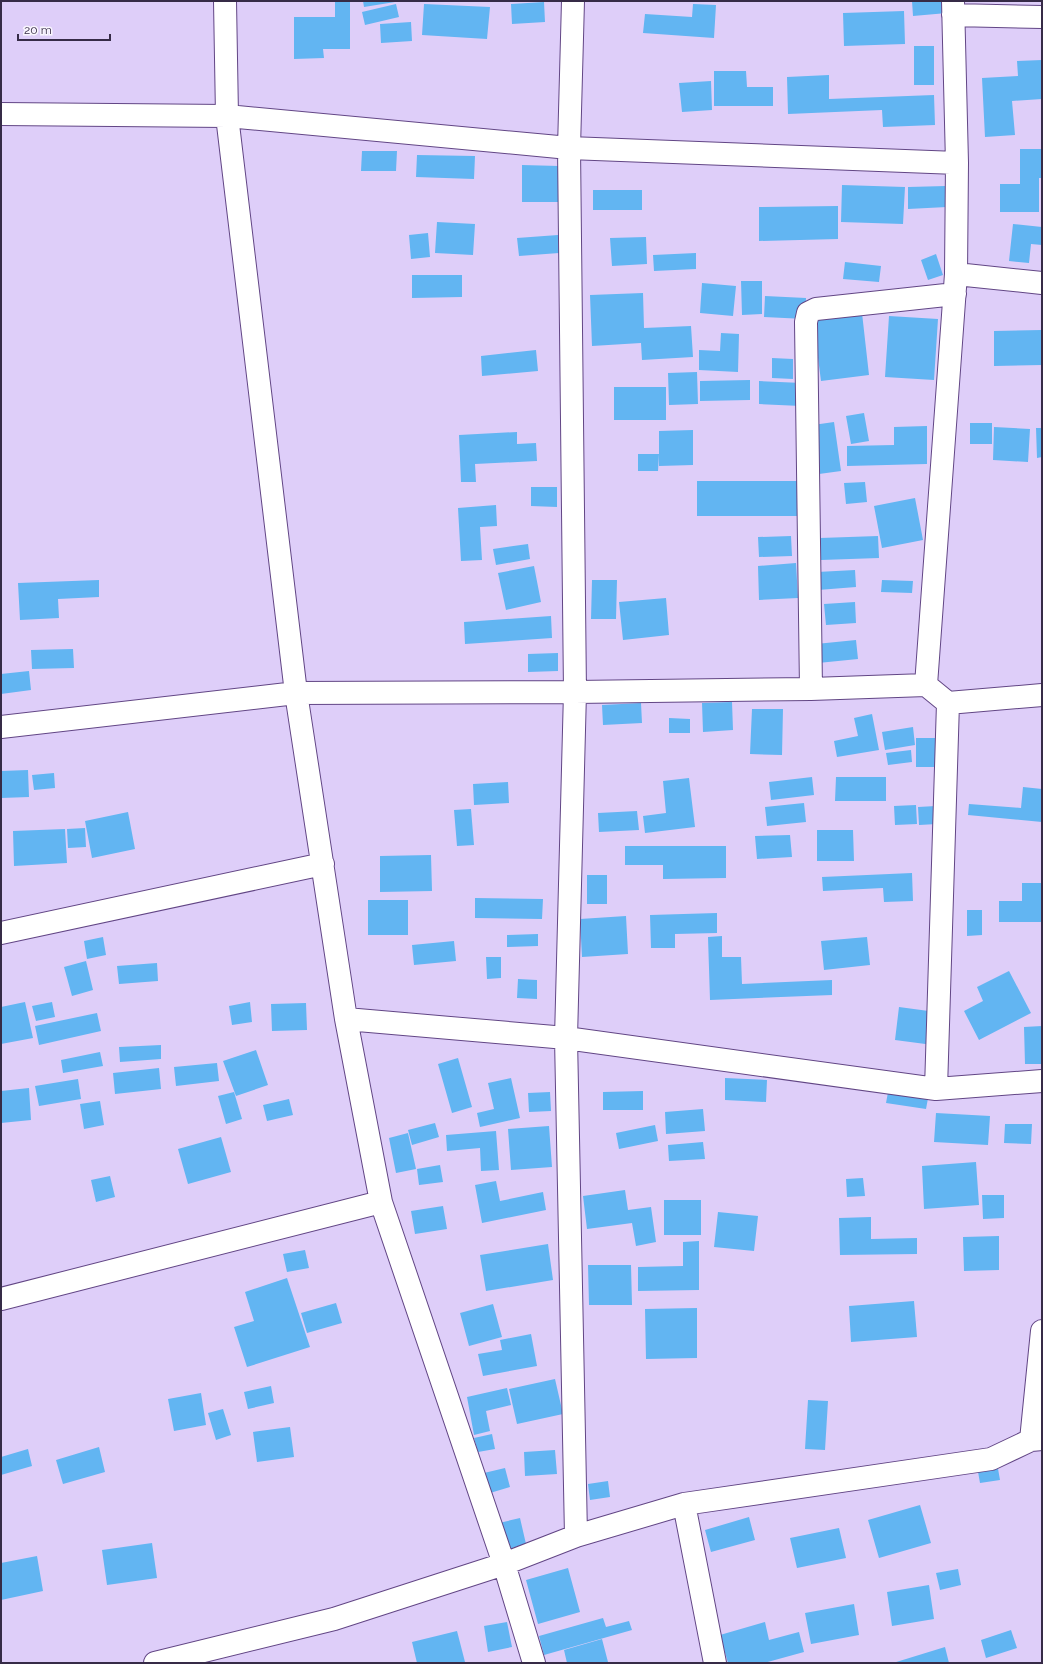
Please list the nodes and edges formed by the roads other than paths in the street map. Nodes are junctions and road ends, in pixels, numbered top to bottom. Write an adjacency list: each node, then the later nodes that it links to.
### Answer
1 (225, 1): 6 (street)
2 (574, 1): 7 (street)
3 (952, 8): 4 (street); 8 (street)
4 (1042, 17)
5 (1, 114): 6 (street)
6 (227, 116): 7 (street); 14 (street)
7 (569, 148): 8 (street); 13 (street)
8 (957, 163): 10 (street)
9 (1042, 283): 10 (street)
10 (956, 284): 11 (street); 12 (street)
11 (926, 685): 12 (street); 16 (street)
12 (810, 689): 13 (street)
13 (576, 692): 14 (street); 21 (street)
14 (296, 693): 17 (street); 18 (street)
15 (1042, 696): 16 (street)
16 (948, 703): 23 (street)
17 (1, 727)
18 (323, 864): 19 (street); 20 (street)
19 (1, 934)
20 (346, 1019): 21 (street); 24 (street)
21 (566, 1038): 23 (street); 29 (street)
22 (1042, 1081): 23 (street)
23 (936, 1089)
24 (381, 1202): 25 (street); 30 (street)
25 (1, 1299)
26 (1042, 1331): 27 (street)
27 (1037, 1440): 28 (street)
28 (684, 1504): 29 (street); 33 (street)
29 (576, 1536): 30 (street)
30 (504, 1564): 31 (street); 32 (street)
31 (155, 1663)
32 (534, 1663)
33 (715, 1663)

